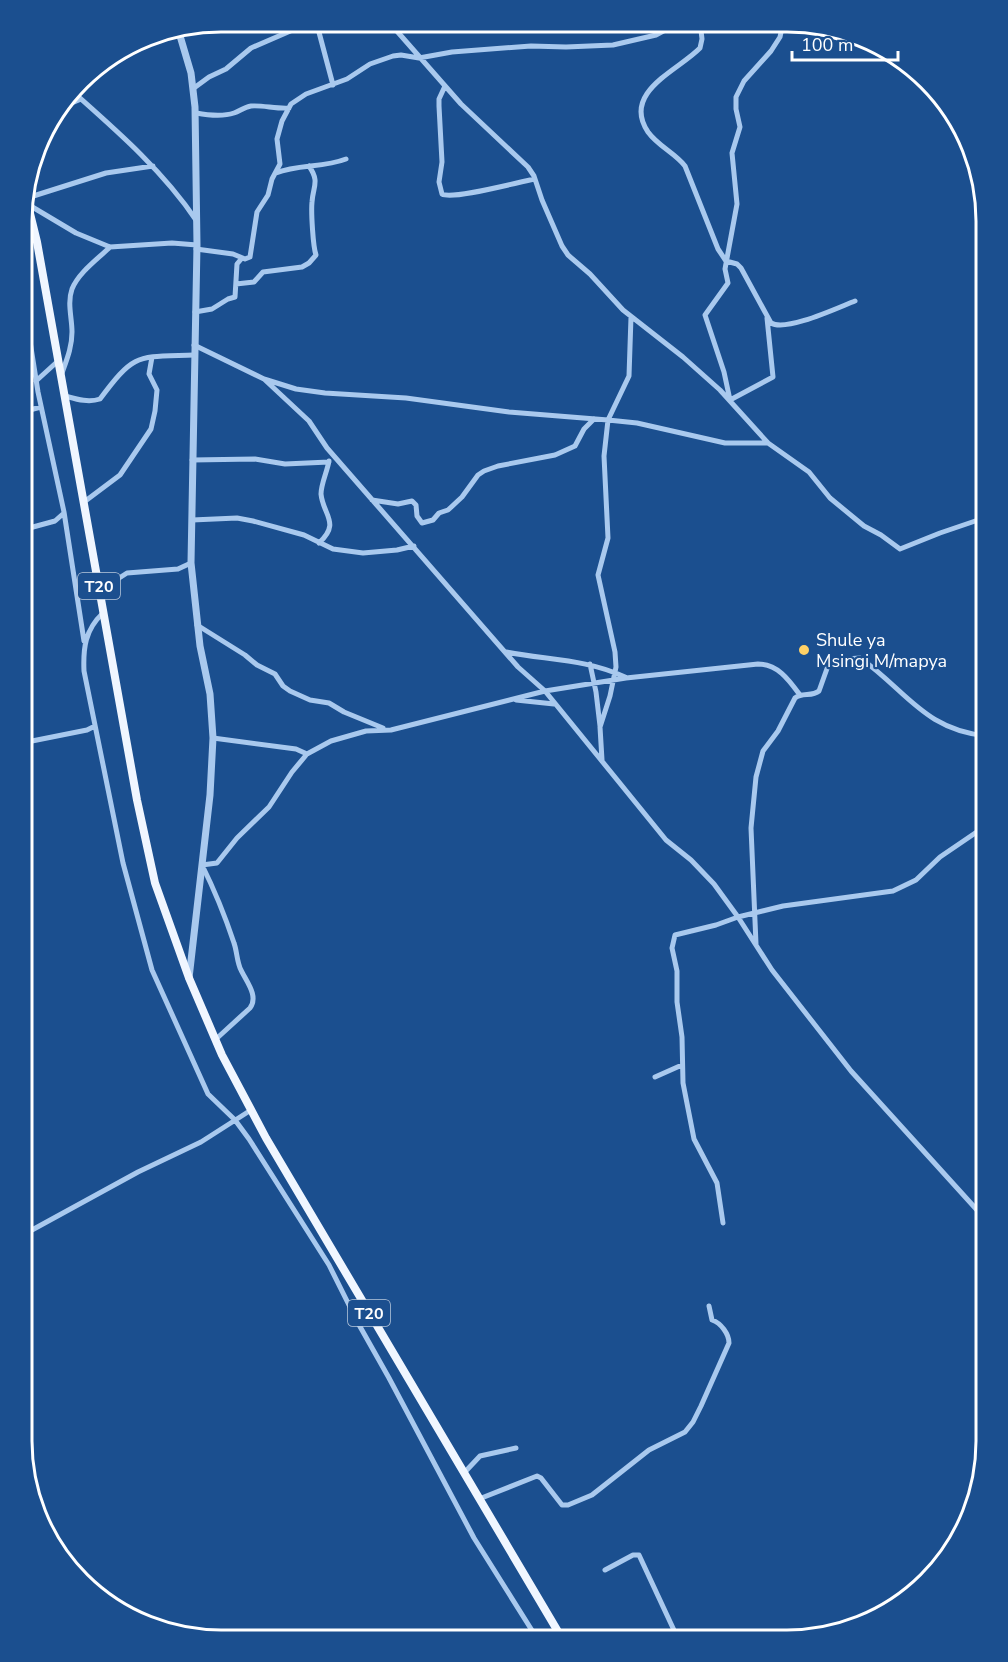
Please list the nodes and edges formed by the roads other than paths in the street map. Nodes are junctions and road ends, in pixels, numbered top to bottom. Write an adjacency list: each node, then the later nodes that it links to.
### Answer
1 (288, 32): 11 (street)
2 (319, 32): 9 (street)
3 (397, 32): 8 (street)
4 (660, 32): 8 (street)
5 (701, 32): 29 (street)
6 (781, 32): 29 (street)
7 (180, 36): 11 (street)
8 (419, 58): 9 (street); 10 (street)
9 (333, 85): 15 (street)
10 (445, 86): 21 (street); 21 (street)
11 (194, 88): 16 (street)
12 (78, 96): 13 (street)
13 (81, 99): 14 (street); 18 (street)
14 (73, 102)
15 (289, 108): 16 (street); 20 (street)
16 (196, 113): 25 (street)
17 (346, 159): 19 (street)
18 (153, 166): 22 (street); 25 (street)
19 (309, 166): 20 (street); 30 (street)
20 (274, 174): 28 (street)
21 (535, 179): 33 (street)
22 (33, 195)
23 (33, 201): 26 (street)
24 (32, 220): 39 (main road, T20)
25 (196, 220): 27 (street)
26 (110, 247): 27 (street); 40 (street)
27 (196, 247): 28 (street); 32 (street)
28 (242, 258): 30 (street)
29 (726, 261): 34 (street); 44 (street)
30 (236, 284): 32 (street)
31 (855, 301): 34 (street)
32 (195, 312): 35 (street)
33 (631, 317): 44 (street); 48 (street)
34 (767, 318): 44 (street)
35 (194, 345): 36 (street); 41 (street)
36 (194, 355): 38 (street); 51 (street)
37 (32, 357): 42 (street)
38 (152, 357): 43 (street); 54 (street)
39 (58, 361): 40 (main road, T20); 42 (street)
40 (61, 374): 43 (main road, T20)
41 (264, 379): 47 (street); 50 (street)
42 (36, 381): 45 (street)
43 (65, 396): 54 (main road, T20)
44 (730, 400): 49 (street)
45 (41, 407): 46 (street); 55 (street)
46 (32, 409)
47 (594, 419): 48 (street); 53 (street)
48 (608, 420): 49 (street); 68 (street)
49 (768, 443): 57 (street)
50 (331, 453): 52 (street); 53 (street)
51 (192, 460): 52 (street); 56 (street)
52 (329, 462): 59 (street)
53 (372, 500): 60 (street)
54 (84, 502): 62 (main road, T20)
55 (64, 512): 58 (street); 65 (street)
56 (192, 520): 59 (street); 61 (street)
57 (976, 521)
58 (32, 527)
59 (320, 543): 60 (street)
60 (414, 546): 66 (street)
61 (191, 563): 62 (street); 64 (street)
62 (101, 596): 63 (main road, T20)
63 (104, 612): 65 (street); 89 (main road, T20)
64 (197, 625): 78 (street); 80 (street)
65 (84, 642): 76 (street)
66 (504, 652): 67 (street); 72 (street)
67 (590, 664): 68 (street); 71 (street)
68 (615, 672): 69 (street); 70 (street)
69 (626, 678): 70 (street); 73 (street)
70 (613, 680): 71 (street); 77 (street)
71 (595, 683): 72 (street); 77 (street)
72 (544, 691): 74 (street); 75 (street)
73 (800, 695): 79 (street); 86 (street)
74 (511, 700): 75 (street); 78 (street)
75 (555, 704): 83 (street)
76 (95, 726): 81 (street); 94 (street)
77 (600, 727): 83 (street)
78 (391, 730): 82 (street)
79 (976, 735)
80 (213, 738): 82 (street); 85 (street)
81 (32, 741)
82 (307, 754): 85 (street)
83 (602, 762): 87 (street)
84 (976, 832): 86 (street)
85 (202, 865): 89 (street); 90 (street)
86 (756, 913): 87 (street); 88 (street)
87 (738, 917): 88 (street); 91 (street)
88 (756, 944): 95 (street)
89 (189, 978): 90 (main road, T20)
90 (215, 1040): 93 (main road, T20)
91 (682, 1065): 92 (street); 96 (street)
92 (655, 1077)
93 (251, 1110): 94 (street); 100 (main road, T20)
94 (235, 1120): 97 (street); 103 (street)
95 (976, 1209)
96 (723, 1223)
97 (32, 1230)
98 (709, 1306): 101 (street)
99 (516, 1448): 100 (street)
100 (464, 1473): 101 (main road, T20)
101 (479, 1499): 104 (main road, T20)
102 (605, 1570): 105 (street)
103 (532, 1630)
104 (557, 1630)
105 (674, 1630)

